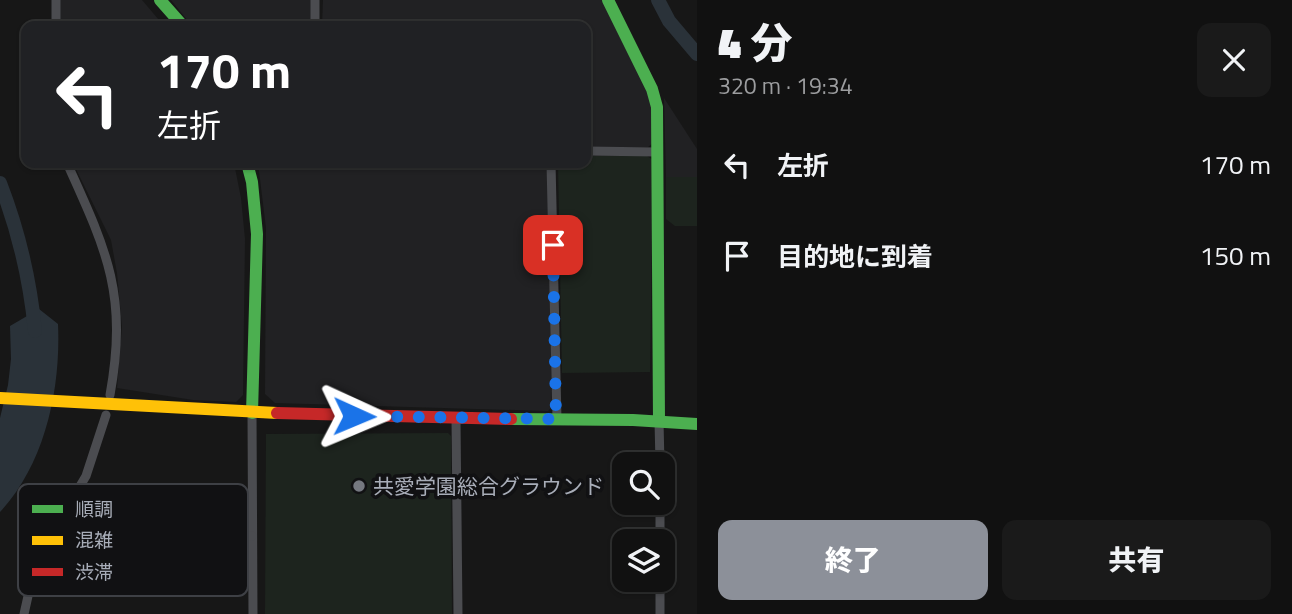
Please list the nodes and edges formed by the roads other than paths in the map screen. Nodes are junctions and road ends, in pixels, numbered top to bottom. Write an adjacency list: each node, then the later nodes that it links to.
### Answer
1 (57, 0): 5 (street)
2 (160, 0): 6 (street)
3 (316, 0): 7 (street)
4 (608, 0): 9 (street)
5 (56, 21)
6 (179, 21)
7 (315, 21)
8 (591, 151): 9 (street)
9 (657, 152): 19 (street)
10 (69, 168): 13 (street)
11 (248, 168): 15 (street)
12 (551, 168): 18 (street)
13 (110, 395)
14 (0, 398): 15 (street)
15 (252, 413): 17 (street); 24 (street)
16 (106, 415): 22 (street)
17 (456, 419): 18 (street); 29 (street)
18 (556, 419): 19 (street)
19 (659, 421): 20 (street); 21 (street)
20 (697, 424)
21 (660, 452)
22 (81, 484)
23 (248, 536): 24 (street)
24 (253, 536): 28 (street)
25 (660, 592): 30 (street)
26 (28, 596): 27 (street)
27 (24, 614)
28 (253, 614)
29 (458, 614)
30 (660, 614)

